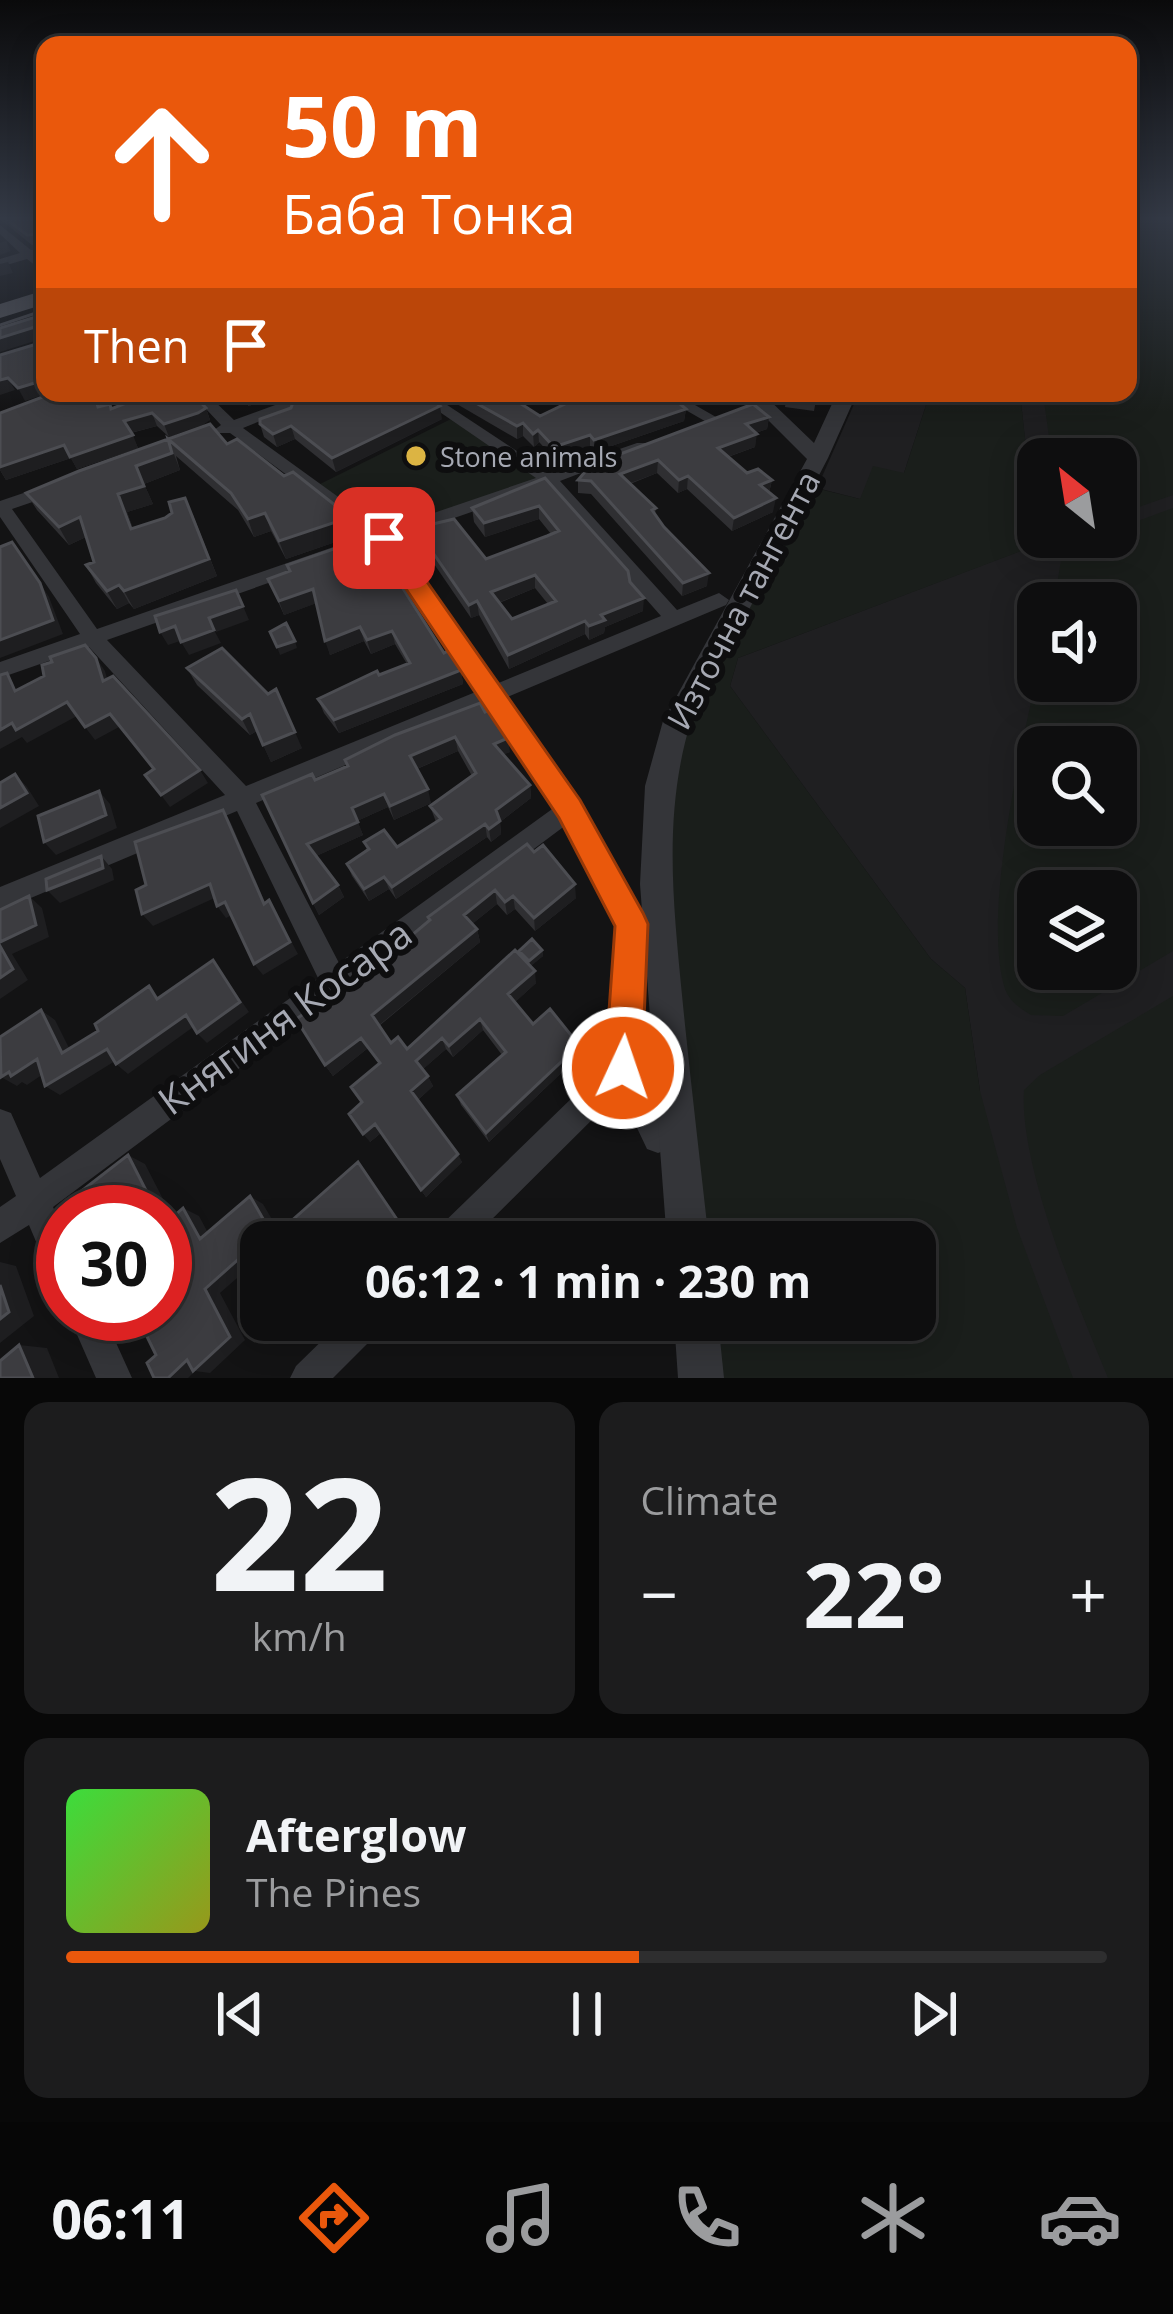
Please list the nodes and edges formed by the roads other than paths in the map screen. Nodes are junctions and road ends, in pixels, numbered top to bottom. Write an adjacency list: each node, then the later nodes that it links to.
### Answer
1 (36, 300): 2 (main road)
2 (0, 311)
3 (36, 321): 4 (main road)
4 (0, 334)
5 (205, 402): 12 (street)
6 (298, 402): 12 (street)
7 (432, 402): 15 (street)
8 (707, 402): 10 (street)
9 (843, 402): 14 (street, Източна тангента)
10 (741, 409): 11 (street); 14 (street)
11 (694, 428)
12 (222, 430): 18 (street)
13 (653, 442): 15 (street)
14 (818, 458): 27 (street, Източна тангента)
15 (549, 478): 18 (street); 20 (street)
16 (64, 485): 17 (street)
17 (1, 507): 21 (street)
18 (384, 538): 21 (street); 23 (street)
19 (719, 600): 20 (street)
20 (674, 619): 23 (street)
21 (93, 638): 22 (street); 24 (street)
22 (0, 670)
23 (492, 697): 24 (street); 25 (street)
24 (242, 798): 28 (street); 29 (street)
25 (569, 809): 26 (street); 29 (street, Княгиня Косара)
26 (614, 891): 27 (street); 30 (street)
27 (657, 893): 36 (street, Източна тангента)
28 (0, 899)
29 (333, 979): 33 (street, Княгиня Косара)
30 (623, 1068): 32 (street); 35 (street)
31 (0, 1124): 33 (street)
32 (658, 1138)
33 (34, 1200): 34 (street); 37 (street, Княгиня Косара)
34 (36, 1204)
35 (467, 1221)
36 (686, 1221)
37 (0, 1226)
38 (97, 1341): 41 (street)
39 (346, 1341): 42 (street)
40 (698, 1341): 43 (street)
41 (114, 1378)
42 (308, 1378)
43 (701, 1378)

